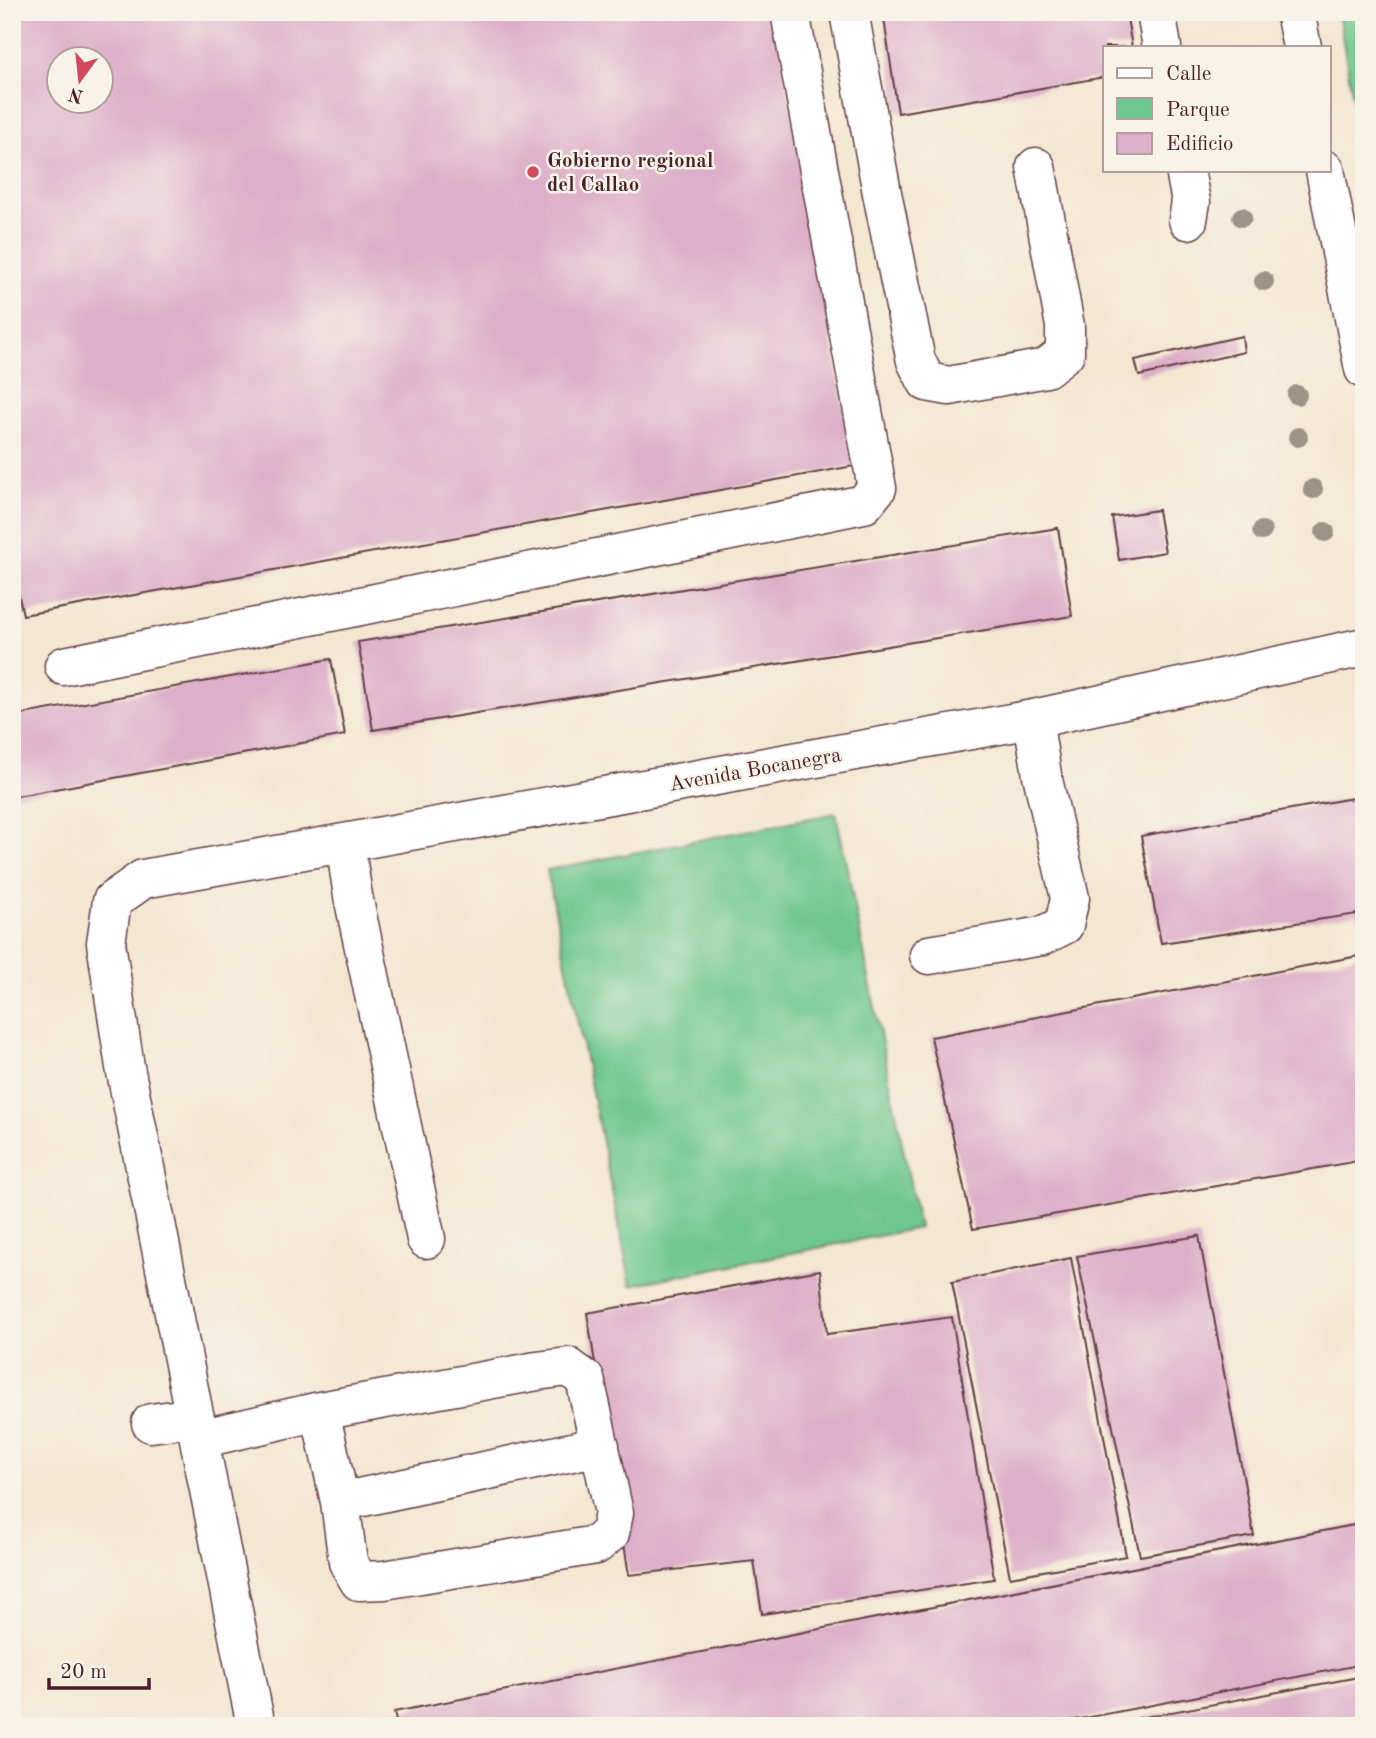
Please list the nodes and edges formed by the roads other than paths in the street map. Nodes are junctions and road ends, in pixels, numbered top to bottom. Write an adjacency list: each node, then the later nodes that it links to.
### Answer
1 (790, 12): 8 (lane)
2 (849, 12): 7 (lane)
3 (1156, 12): 5 (lane)
4 (1295, 12): 6 (lane)
5 (1162, 46)
6 (1302, 46)
7 (870, 124): 8 (lane); 9 (lane)
8 (813, 134): 15 (lane)
9 (1036, 167)
10 (1185, 172): 12 (lane)
11 (1325, 172): 13 (lane)
12 (1188, 220)
13 (1364, 369)
14 (1364, 648): 16 (lane, Avenida Bocanegra)
15 (64, 666)
16 (1033, 719): 17 (lane, Avenida Bocanegra); 18 (lane)
17 (345, 843): 19 (lane); 22 (lane, Avenida Bocanegra)
18 (929, 955)
19 (426, 1240)
20 (320, 1411): 22 (lane); 23 (lane); 24 (lane)
21 (151, 1423): 22 (lane)
22 (197, 1428): 25 (lane)
23 (600, 1446): 24 (lane); 24 (lane)
24 (341, 1502)
25 (256, 1726)

